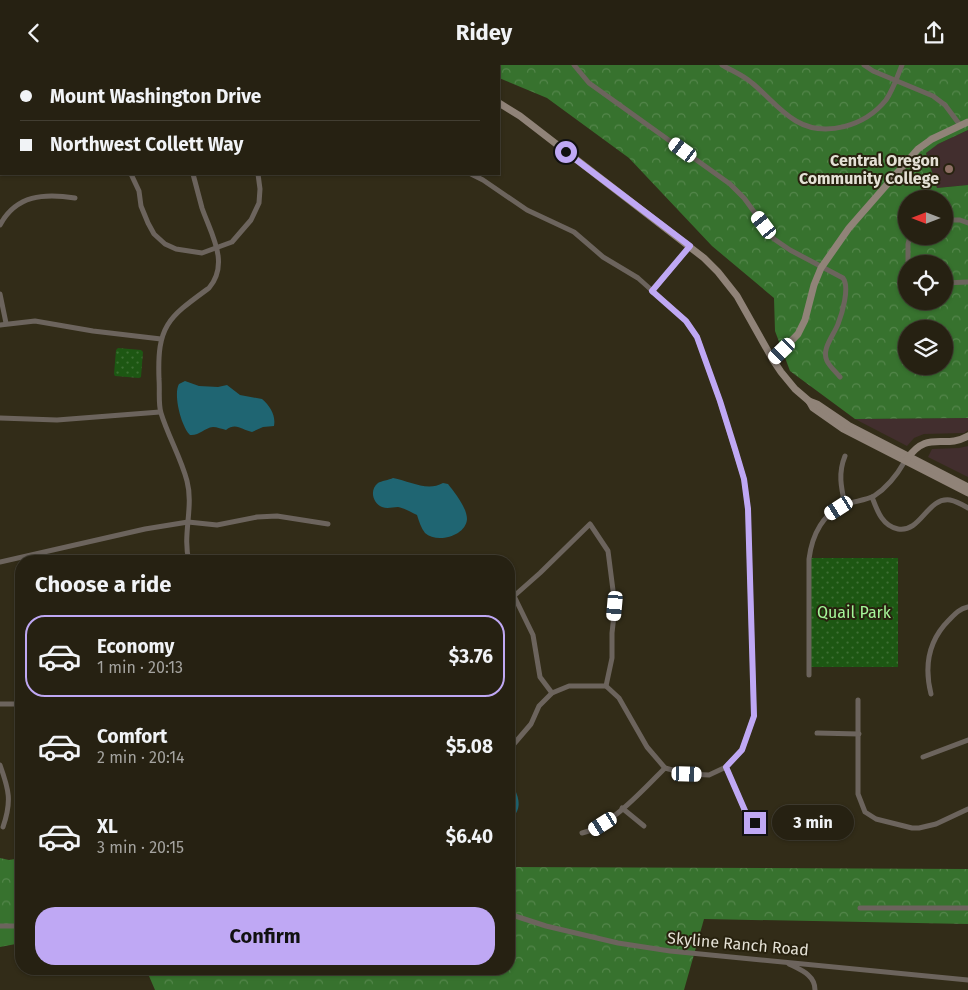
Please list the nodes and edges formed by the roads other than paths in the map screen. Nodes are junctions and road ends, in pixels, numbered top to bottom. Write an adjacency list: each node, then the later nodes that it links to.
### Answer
1 (574, 65): 19 (street)
2 (722, 65): 5 (street)
3 (864, 65): 5 (street)
4 (902, 65): 5 (street)
5 (896, 81): 8 (street)
6 (500, 104): 17 (main road)
7 (968, 122): 8 (main road)
8 (960, 125): 19 (main road)
9 (131, 175): 18 (street)
10 (193, 175): 18 (street)
11 (258, 175): 18 (street)
12 (473, 175): 22 (street)
13 (75, 198): 16 (street)
14 (953, 221): 15 (street)
15 (968, 223)
16 (0, 225)
17 (690, 246): 22 (street); 26 (main road)
18 (217, 247): 25 (street)
19 (822, 268): 26 (main road); 27 (street)
20 (968, 282): 21 (street)
21 (953, 283)
22 (652, 291): 60 (street)
23 (0, 294): 24 (street)
24 (3, 324): 25 (street)
25 (161, 339): 28 (street)
26 (773, 360): 32 (main road)
27 (840, 377)
28 (160, 412): 29 (street); 38 (street)
29 (0, 419)
30 (968, 437): 32 (main road)
31 (845, 456): 36 (street)
32 (907, 459): 33 (main road); 34 (main road); 35 (street)
33 (968, 487)
34 (968, 493)
35 (872, 497): 36 (street); 37 (street)
36 (845, 505): 47 (street)
37 (968, 508)
38 (188, 522): 39 (street); 40 (street); 41 (street)
39 (328, 524)
40 (31, 555)
41 (188, 555)
42 (15, 559): 43 (street)
43 (0, 562)
44 (515, 595): 48 (street)
45 (515, 603): 49 (street)
46 (968, 607): 50 (street)
47 (809, 675)
48 (606, 686): 49 (street); 61 (street)
49 (552, 693): 57 (street)
50 (931, 693)
51 (858, 700): 55 (street)
52 (0, 704): 53 (street)
53 (15, 704)
54 (817, 733): 55 (street)
55 (859, 734): 63 (street)
56 (968, 740): 58 (street)
57 (515, 744)
58 (922, 757)
59 (0, 765): 66 (street)
60 (726, 767): 61 (street); 64 (street)
61 (665, 768): 62 (street)
62 (622, 808): 65 (street); 67 (street)
63 (968, 809)
64 (755, 823)
65 (644, 826)
66 (3, 827)
67 (582, 833)
68 (860, 908): 69 (street)
69 (968, 908)
70 (515, 917): 73 (street, Skyline Ranch Road)
71 (0, 926): 72 (street)
72 (15, 926)
73 (784, 962): 74 (street, Skyline Ranch Road); 75 (street)
74 (968, 980)
75 (815, 990)

